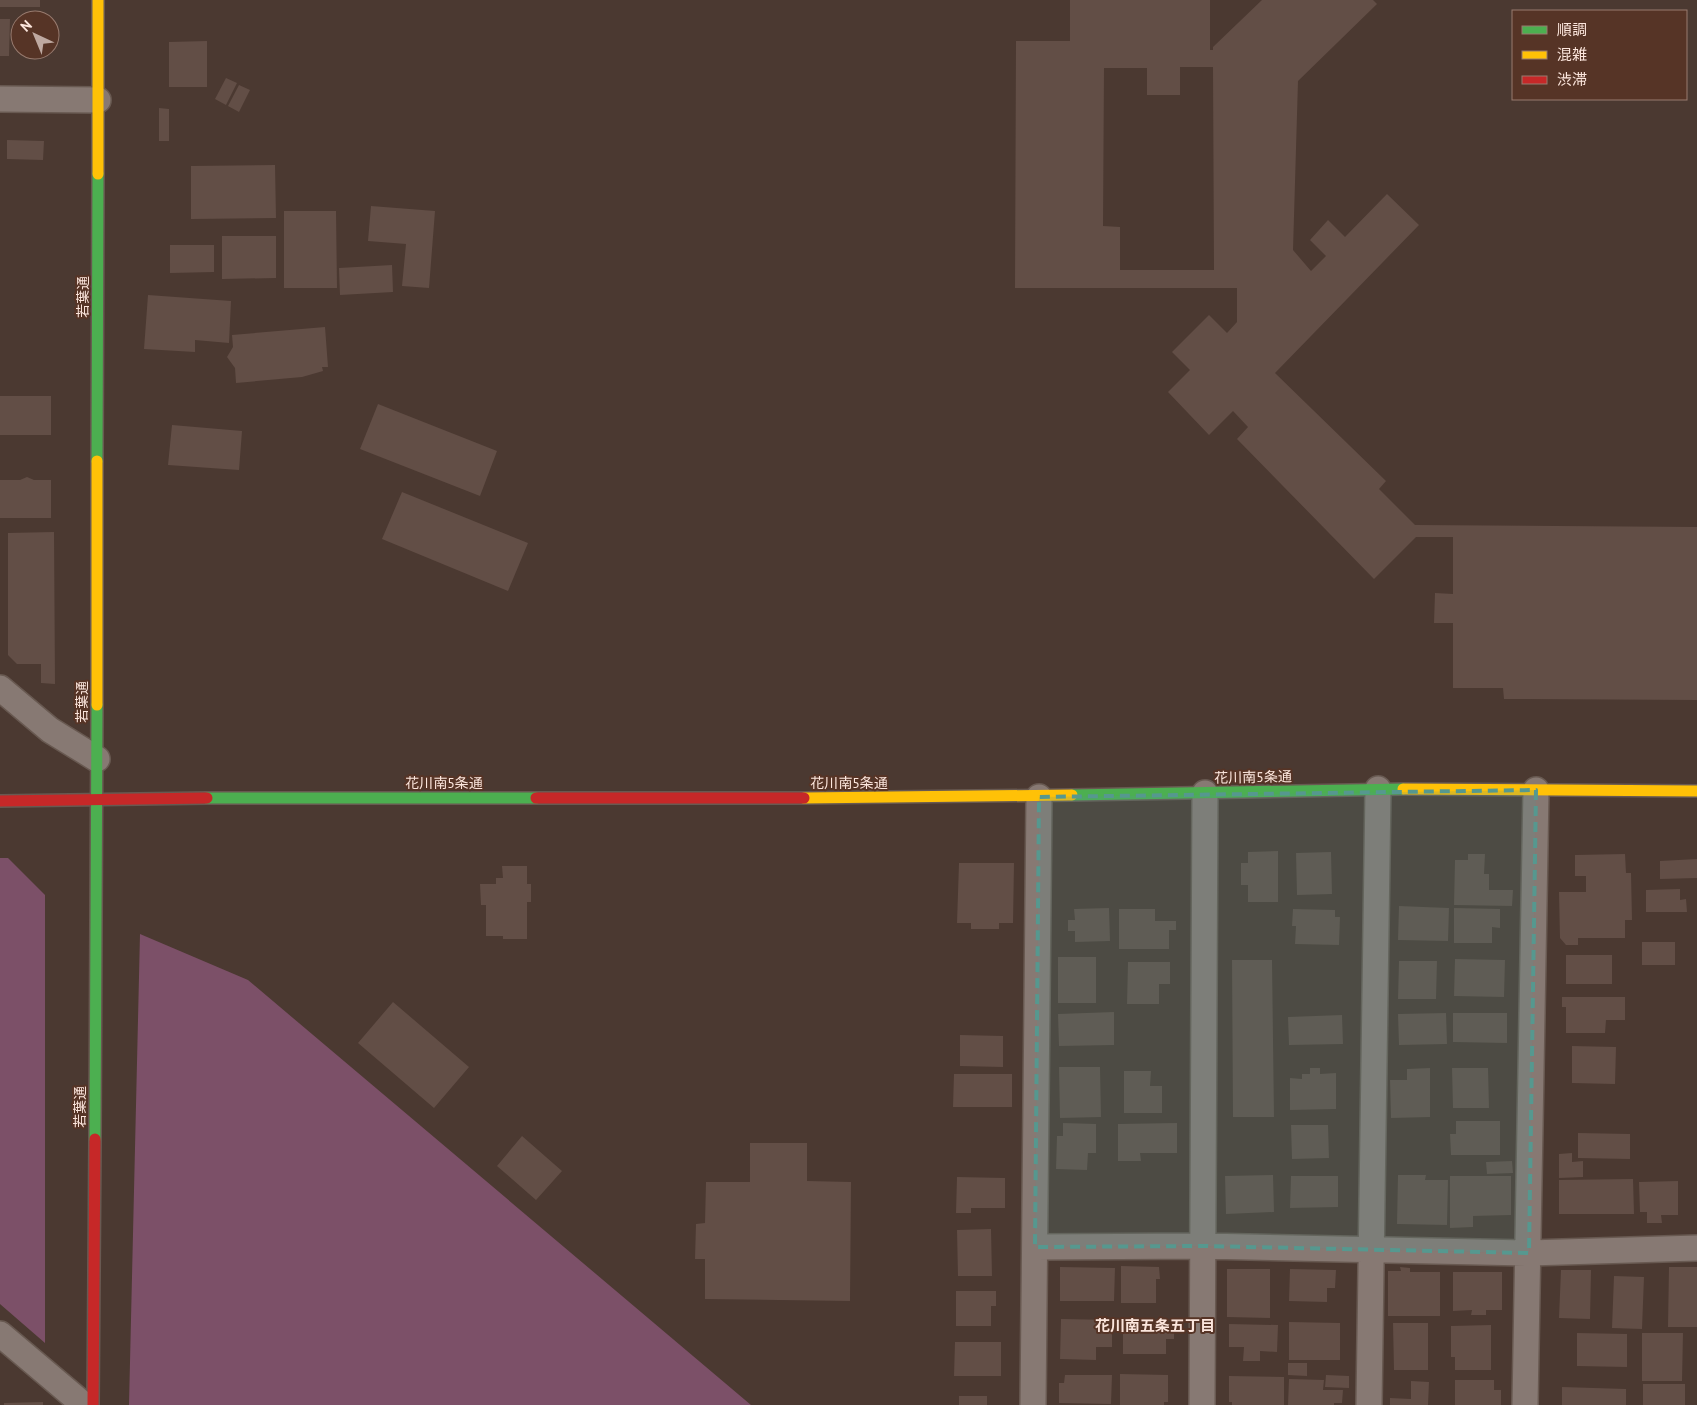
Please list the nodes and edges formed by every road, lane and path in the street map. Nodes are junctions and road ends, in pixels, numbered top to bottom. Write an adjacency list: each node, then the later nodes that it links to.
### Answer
1 (98, 0): 3 (street, 若葉通)
2 (0, 99): 3 (street)
3 (98, 100): 5 (street, 若葉通)
4 (0, 688): 5 (street)
5 (97, 759): 11 (street, 若葉通)
6 (1378, 789): 7 (street, 花川南5条通); 9 (street, 花川南5条通); 16 (street)
7 (1536, 790): 8 (street, 花川南5条通); 17 (street)
8 (1697, 790)
9 (1205, 793): 10 (street, 花川南5条通); 13 (street)
10 (1039, 797): 11 (street, 花川南5条通); 14 (street)
11 (96, 799): 12 (street, 花川南5条通); 20 (street, 若葉通)
12 (0, 801)
13 (1203, 1246): 14 (street); 16 (street); 22 (street)
14 (1035, 1247): 21 (street)
15 (1697, 1248): 17 (street)
16 (1372, 1249): 17 (street); 23 (street)
17 (1529, 1253): 24 (street)
18 (2, 1338): 19 (street)
19 (84, 1405)
20 (93, 1405)
21 (1033, 1405)
22 (1202, 1405)
23 (1369, 1405)
24 (1525, 1405)

